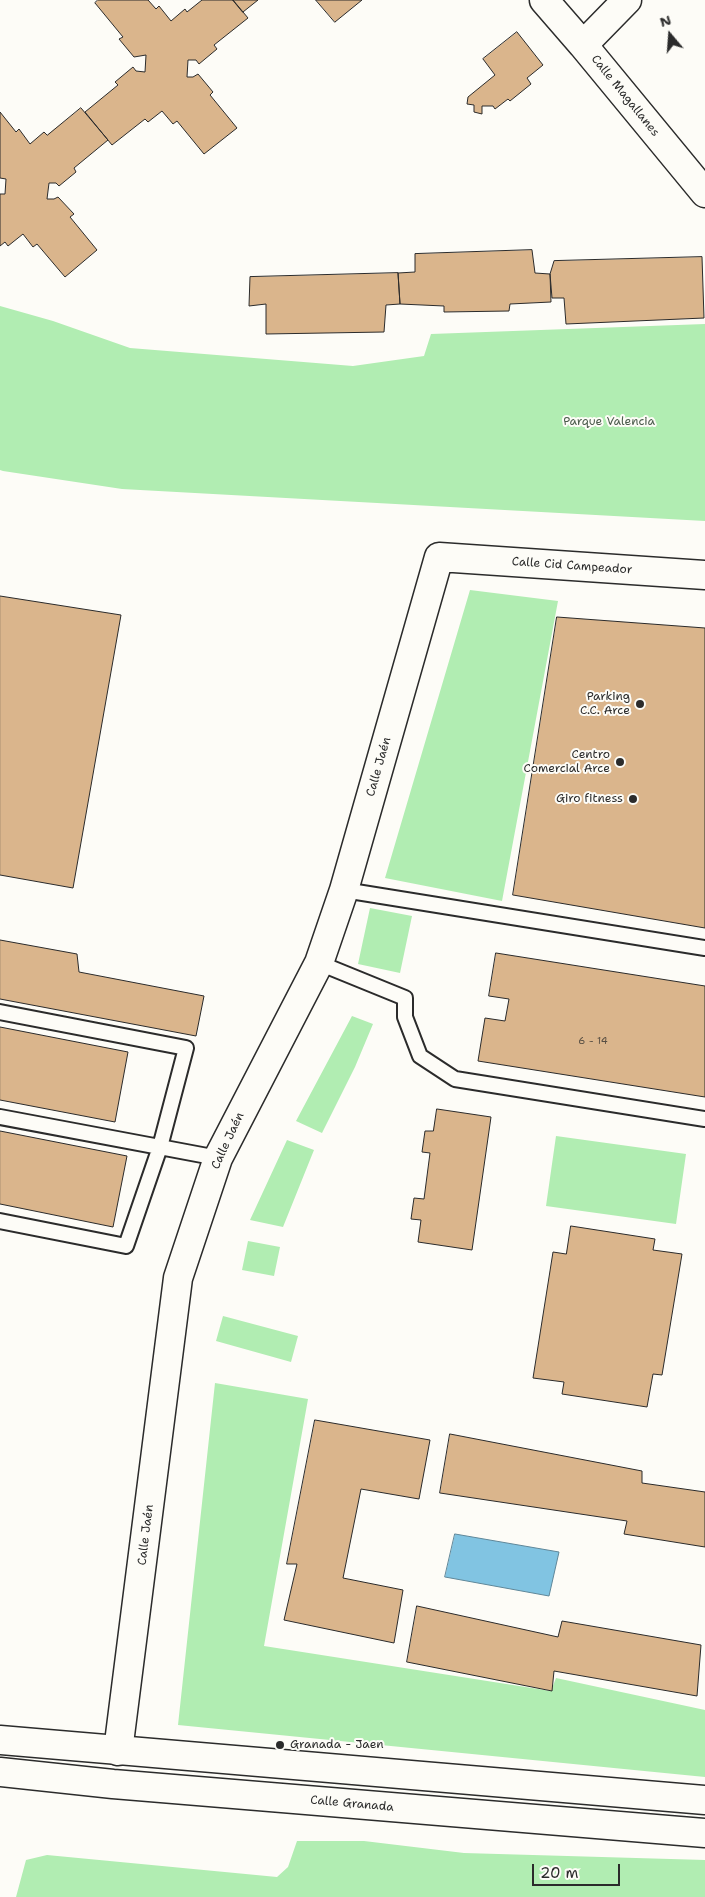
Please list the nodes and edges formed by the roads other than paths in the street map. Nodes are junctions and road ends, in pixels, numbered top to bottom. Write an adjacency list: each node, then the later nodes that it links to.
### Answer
1 (544, 0): 3 (street, Calle Magallanes)
2 (627, 0): 3 (street)
3 (583, 45): 4 (street, Calle Magallanes)
4 (705, 194)
5 (439, 557): 6 (street, Calle Cid Campeador); 7 (street, Calle Jaén)
6 (705, 574)
7 (344, 890): 8 (lane); 9 (street, Calle Jaén)
8 (705, 948)
9 (318, 963): 12 (lane); 14 (street, Calle Jaén)
10 (0, 1012): 13 (lane)
11 (0, 1117): 13 (lane)
12 (705, 1119)
13 (160, 1148): 14 (lane); 15 (lane)
14 (218, 1158): 17 (street, Calle Jaén)
15 (0, 1221)
16 (0, 1740): 17 (street)
17 (118, 1751): 19 (street)
18 (0, 1772): 20 (street, Calle Granada)
19 (705, 1800)
20 (705, 1833)

